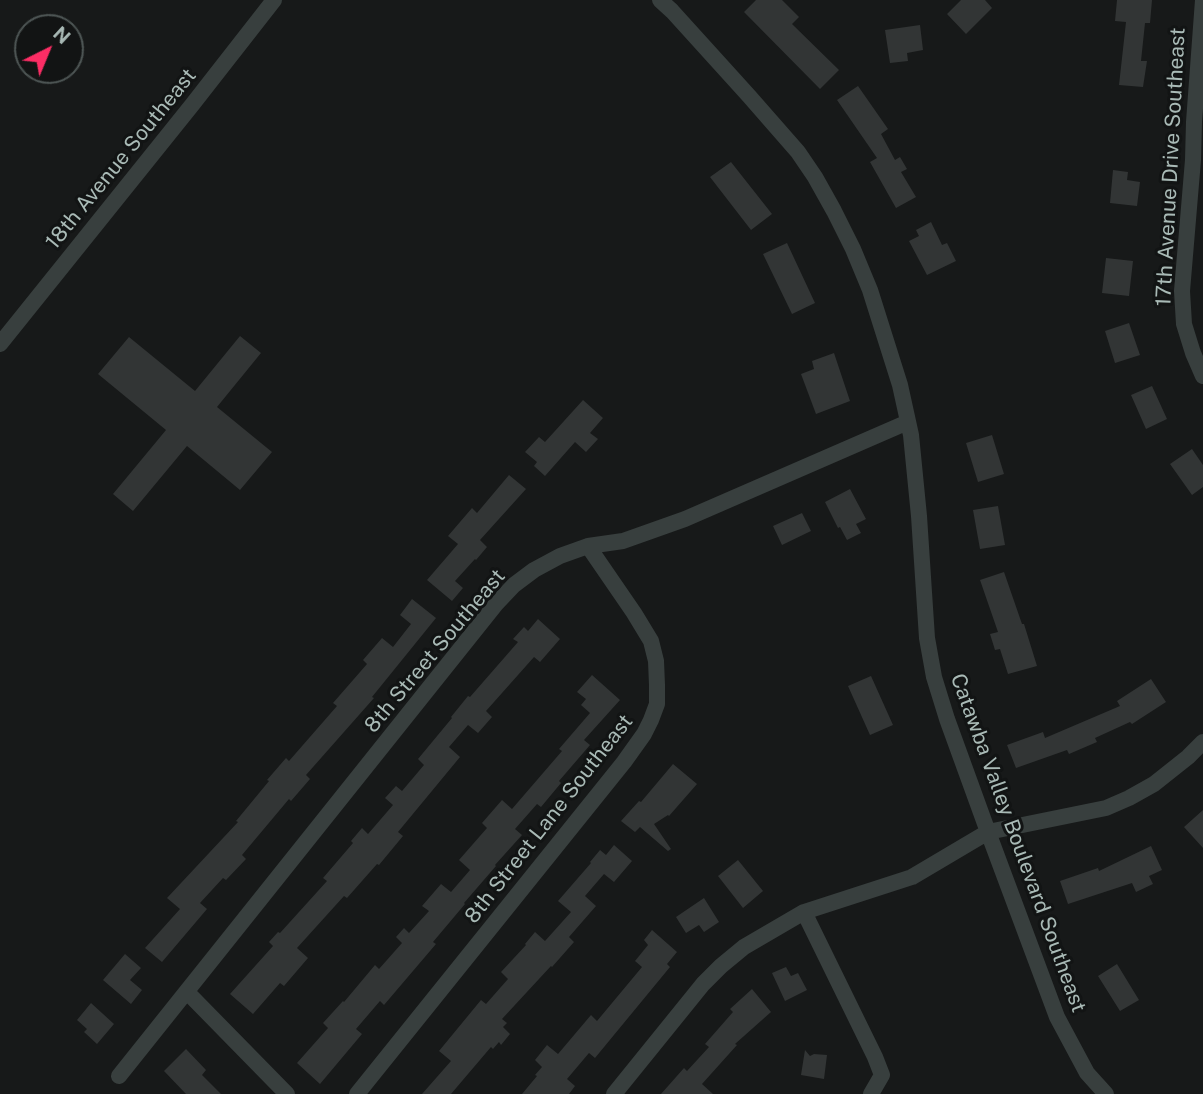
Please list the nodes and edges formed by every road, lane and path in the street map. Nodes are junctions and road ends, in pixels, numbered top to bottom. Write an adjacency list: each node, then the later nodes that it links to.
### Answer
1 (274, 0): 6 (street, 18th Avenue Southeast)
2 (660, 0): 8 (street, Catawba Valley Boulevard Southeast)
3 (1202, 0): 4 (street, 17th Avenue Drive Southeast)
4 (1198, 122): 5 (street, 17th Avenue Drive Southeast)
5 (1198, 160): 7 (street, 17th Avenue Drive Southeast)
6 (0, 344)
7 (1203, 376)
8 (908, 422): 9 (street, 8th Street Southeast); 11 (street, Catawba Valley Boulevard Southeast)
9 (588, 546): 13 (street, 8th Street Southeast); 16 (street, 8th Street Lane Southeast)
10 (1203, 742): 11 (street)
11 (988, 832): 12 (street); 19 (street, Catawba Valley Boulevard Southeast)
12 (804, 912): 17 (street); 18 (street)
13 (187, 992): 14 (street, 8th Street Southeast); 15 (street)
14 (119, 1076)
15 (287, 1094)
16 (357, 1094)
17 (614, 1094)
18 (871, 1094)
19 (1106, 1094)

